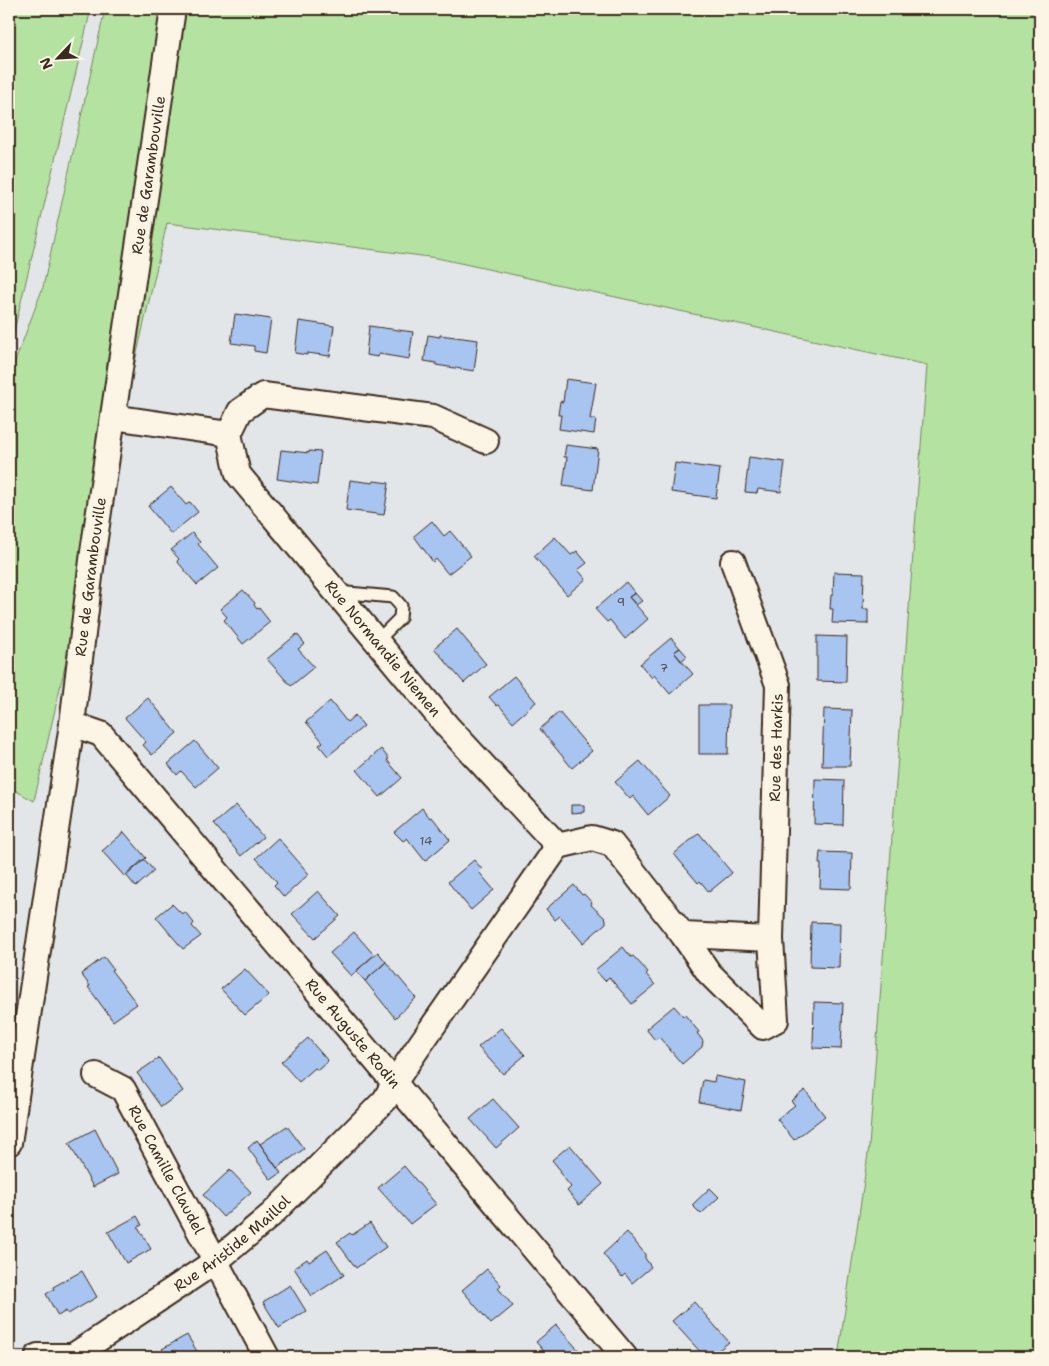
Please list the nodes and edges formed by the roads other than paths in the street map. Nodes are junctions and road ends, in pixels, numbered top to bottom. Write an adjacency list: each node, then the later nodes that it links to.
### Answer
1 (173, 9): 2 (street, Rue de Garambouville)
2 (113, 417): 3 (street); 8 (street, Rue de Garambouville)
3 (229, 434): 4 (street); 6 (street, Rue Normandie Niemen)
4 (486, 441)
5 (733, 562): 11 (street, Rue des Harkis)
6 (335, 591): 7 (street, Rue Normandie Niemen); 7 (lane)
7 (376, 641): 9 (street, Rue Normandie Niemen)
8 (72, 724): 13 (street, Rue Auguste Rodin); 14 (street, Rue de Garambouville)
9 (558, 846): 10 (street, Rue des Harkis); 13 (street)
10 (683, 936): 11 (street); 11 (street, Rue des Harkis)
11 (772, 939)
12 (96, 1075): 15 (street, Rue Camille Claudel)
13 (394, 1083): 15 (street, Rue Aristide Maillol); 18 (street, Rue Auguste Rodin)
14 (9, 1143)
15 (216, 1261): 16 (street, Rue Aristide Maillol); 17 (street, Rue Camille Claudel)
16 (38, 1356)
17 (268, 1357)
18 (626, 1357)

